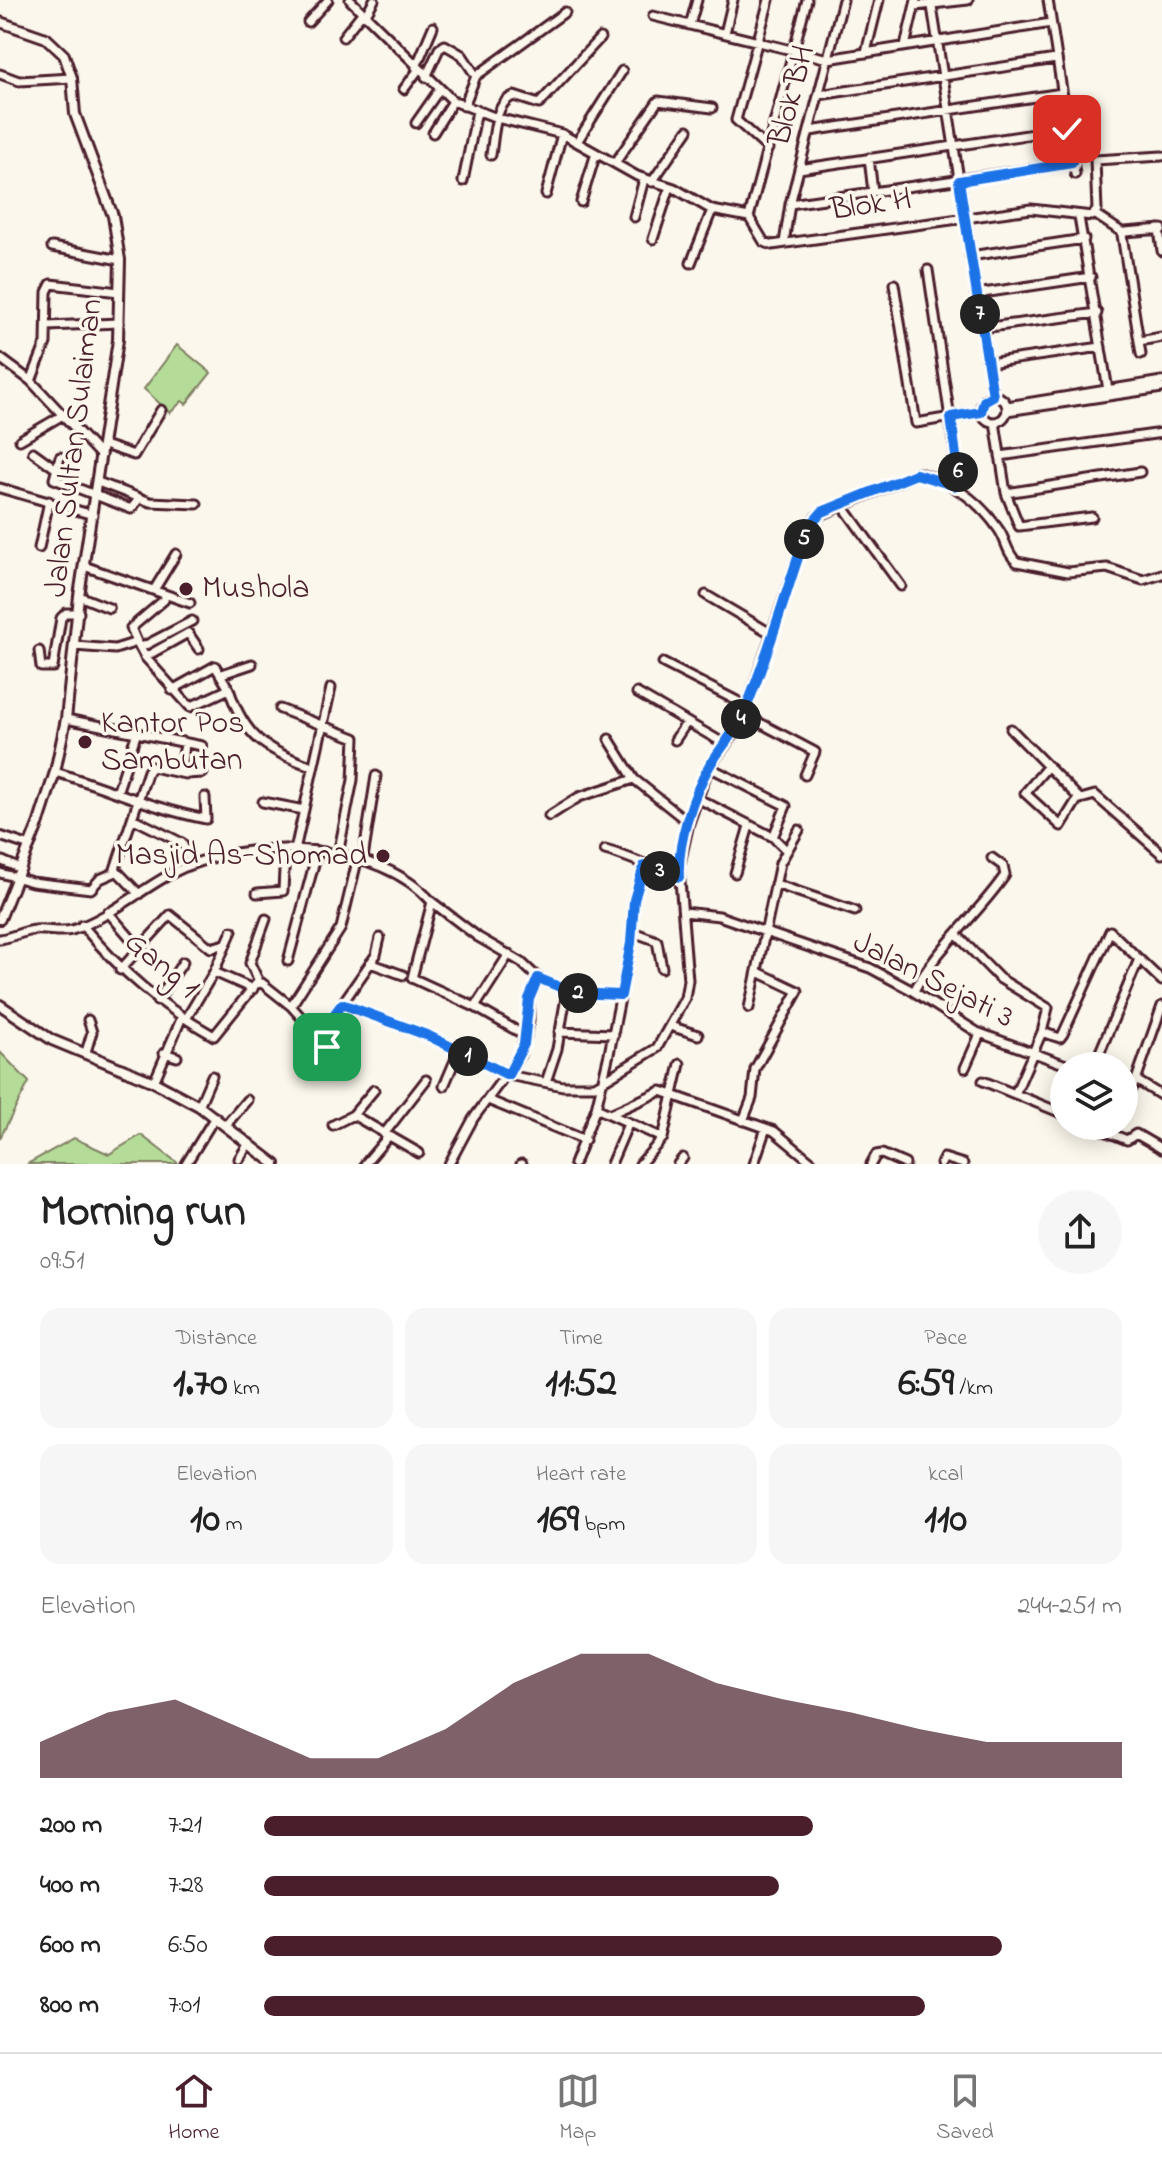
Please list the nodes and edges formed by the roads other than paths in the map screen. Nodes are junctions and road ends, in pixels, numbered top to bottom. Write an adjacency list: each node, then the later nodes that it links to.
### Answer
1 (328, 0): 18 (street)
2 (350, 0): 15 (street)
3 (374, 0): 15 (street)
4 (697, 0): 20 (street)
5 (733, 0): 22 (street)
6 (769, 0): 25 (street)
7 (807, 0): 28 (street)
8 (843, 0): 30 (street, Blok BH)
9 (879, 0): 29 (street)
10 (968, 0): 13 (street)
11 (1048, 0): 19 (street)
12 (915, 3): 13 (street); 27 (street)
13 (931, 3): 26 (street)
14 (565, 12): 36 (street)
15 (364, 15): 23 (street); 32 (street)
16 (653, 16): 20 (street)
17 (0, 22): 38 (main road, Jalan Sultan Sulaiman)
18 (308, 22)
19 (1051, 23): 26 (street); 31 (street)
20 (690, 25): 22 (street)
21 (433, 27): 32 (street)
22 (725, 33): 25 (street)
23 (343, 37)
24 (600, 38): 48 (street)
25 (757, 41): 28 (street); 57 (street)
26 (938, 41): 27 (street); 35 (street)
27 (905, 46): 29 (street)
28 (793, 50): 30 (street); 57 (street)
29 (866, 52): 30 (street)
30 (828, 59): 42 (street, Blok BH)
31 (1056, 59): 35 (street); 41 (street)
32 (418, 68): 37 (street); 39 (street)
33 (622, 71): 55 (street)
34 (0, 74): 38 (street)
35 (942, 75): 42 (street); 47 (street)
36 (476, 76): 37 (street); 44 (street)
37 (426, 77): 40 (street)
38 (72, 78): 88 (main road, Jalan Sultan Sulaiman)
39 (404, 89)
40 (439, 90): 43 (street); 49 (street)
41 (1062, 93): 47 (street); 50 (street)
42 (819, 95): 52 (street, Blok BH)
43 (453, 101): 44 (street); 53 (street)
44 (464, 106): 46 (street)
45 (712, 108): 62 (street)
46 (477, 111): 48 (street); 67 (street)
47 (948, 111): 52 (street); 56 (street)
48 (497, 118): 54 (street); 59 (street)
49 (416, 123)
50 (1067, 129): 56 (street); 63 (street)
51 (688, 130): 66 (street)
52 (810, 131): 64 (street, Blok BH)
53 (433, 133)
54 (562, 134): 55 (street); 71 (street)
55 (577, 142): 58 (street)
56 (953, 145): 61 (street); 68 (street)
57 (768, 149): 77 (street)
58 (596, 153): 62 (street); 72 (street)
59 (491, 155)
60 (1162, 156): 75 (street)
61 (869, 158): 64 (street); 70 (street)
62 (615, 163): 66 (street)
63 (1072, 163): 65 (street); 68 (street)
64 (799, 169): 73 (street, Blok BH)
65 (1075, 174)
66 (648, 180): 69 (street); 76 (street)
67 (463, 181)
68 (959, 181): 70 (street); 79 (street)
69 (670, 187): 74 (street); 82 (street)
70 (873, 192): 73 (street)
71 (546, 194)
72 (581, 202)
73 (790, 204): 84 (street, Blok BH)
74 (712, 210): 77 (street); 89 (street)
75 (1096, 215): 78 (street, Blok H); 81 (street)
76 (634, 217)
77 (749, 217): 84 (street)
78 (1079, 217): 79 (street, Blok H); 83 (street)
79 (964, 219): 84 (street, Blok H); 87 (street)
80 (1160, 229): 81 (street); 86 (street)
81 (1122, 236): 100 (street)
82 (653, 239)
83 (1084, 239): 87 (street); 91 (street)
84 (784, 243)
85 (52, 247): 88 (street)
86 (1162, 251)
87 (970, 256): 94 (street)
88 (120, 260): 93 (main road, Jalan Sultan Sulaiman)
89 (691, 263)
90 (928, 270): 116 (street)
91 (1091, 277): 94 (street); 95 (street)
92 (894, 284): 116 (street)
93 (119, 292): 96 (main road, Jalan Sultan Sulaiman); 97 (street)
94 (976, 294): 98 (street)
95 (1097, 313): 98 (street); 101 (street)
96 (119, 323): 97 (street); 120 (main road, Jalan Sultan Sulaiman)
97 (48, 326): 105 (street)
98 (982, 328): 106 (street)
99 (1162, 337): 100 (street)
100 (1139, 341): 102 (street)
101 (1101, 347): 106 (street); 110 (street)
102 (1141, 354)
103 (0, 358): 107 (street)
104 (31, 358): 105 (street)
105 (41, 362): 107 (street)
106 (988, 363): 111 (street)
107 (31, 381): 115 (street)
108 (1162, 381): 110 (street)
109 (1162, 388): 110 (street)
110 (1108, 393): 112 (street)
111 (993, 396): 112 (street); 114 (street)
112 (1007, 408): 117 (street)
113 (161, 410): 120 (street)
114 (981, 412): 116 (street); 117 (street)
115 (63, 415): 119 (street); 122 (street)
116 (951, 417): 128 (street)
117 (995, 422): 123 (street)
118 (1162, 433): 123 (street)
119 (20, 440)
120 (104, 445): 122 (main road, Jalan Sultan Sulaiman)
121 (33, 452): 125 (street)
122 (101, 456): 127 (main road, Jalan Sultan Sulaiman)
123 (1000, 456): 130 (street)
124 (60, 457): 125 (street)
125 (55, 468): 131 (street)
126 (1140, 472): 130 (street)
127 (98, 482): 131 (main road, Jalan Sultan Sulaiman); 132 (street)
128 (956, 486): 135 (street); 141 (street)
129 (0, 488): 133 (street)
130 (1006, 493): 137 (street)
131 (96, 497): 132 (street); 136 (main road, Jalan Sultan Sulaiman)
132 (139, 499): 134 (street)
133 (49, 501): 136 (street); 138 (street)
134 (197, 504)
135 (843, 506): 142 (street); 151 (street)
136 (93, 515): 140 (main road, Jalan Sultan Sulaiman)
137 (1092, 517)
138 (39, 548)
139 (176, 554): 143 (street)
140 (84, 566): 143 (street); 145 (main road, Jalan Sultan Sulaiman)
141 (1162, 574)
142 (901, 586)
143 (154, 590): 146 (street)
144 (706, 595): 151 (street)
145 (79, 596): 148 (street); 149 (main road, Jalan Sultan Sulaiman)
146 (165, 599): 147 (street); 152 (street)
147 (190, 603)
148 (109, 608)
149 (79, 613): 153 (main road, Jalan Sultan Sulaiman); 155 (street)
150 (192, 621): 152 (street)
151 (772, 634): 165 (street)
152 (138, 645): 153 (street); 156 (street)
153 (74, 646): 166 (main road, Jalan Sultan Sulaiman)
154 (199, 649): 156 (street)
155 (39, 651)
156 (145, 657): 162 (street)
157 (663, 663): 165 (street)
158 (252, 664): 159 (street)
159 (222, 674): 161 (street); 162 (street)
160 (331, 688): 168 (street)
161 (229, 689): 162 (street); 177 (street)
162 (172, 690)
163 (637, 693): 167 (street)
164 (280, 709): 168 (street)
165 (745, 710): 174 (street); 182 (street)
166 (66, 719): 170 (street); 179 (main road, Jalan Sultan Sulaiman)
167 (687, 722): 172 (street); 174 (street)
168 (322, 726): 177 (street); 205 (street)
169 (1011, 729): 176 (street)
170 (137, 732): 173 (street); 185 (street)
171 (609, 739): 184 (street)
172 (675, 740)
173 (185, 744): 175 (street); 180 (street)
174 (725, 744): 178 (street)
175 (202, 746)
176 (1048, 766): 188 (street); 188 (street)
177 (313, 767): 191 (street)
178 (709, 767): 187 (street); 198 (street)
179 (55, 772): 185 (street); 199 (main road, Jalan Sultan Sulaiman)
180 (180, 773): 181 (street); 189 (street)
181 (203, 773)
182 (805, 775)
183 (376, 776): 207 (street)
184 (634, 779): 192 (street); 194 (street)
185 (118, 790): 189 (street)
186 (205, 797): 189 (street)
187 (697, 798): 194 (street); 195 (street)
188 (1079, 798): 206 (street)
189 (139, 801): 193 (street)
190 (263, 802): 191 (street)
191 (304, 810): 202 (street)
192 (549, 816)
193 (134, 819): 210 (street); 213 (street)
194 (689, 823): 216 (street)
195 (749, 826): 198 (street); 215 (street)
196 (799, 830): 201 (street)
197 (0, 836): 199 (street)
198 (773, 837): 201 (street)
199 (30, 846): 212 (main road, Jalan Sultan Sulaiman)
200 (285, 849): 202 (street); 210 (street); 219 (street)
201 (785, 849): 218 (street)
202 (295, 850): 204 (street)
203 (605, 850): 211 (street)
204 (317, 853): 205 (street); 238 (street)
205 (338, 854): 207 (street)
206 (1162, 854)
207 (361, 858): 221 (street); 254 (street)
208 (992, 858): 231 (street)
209 (0, 860): 212 (street)
210 (192, 864): 220 (street)
211 (644, 866): 216 (street); 229 (street)
212 (21, 869): 217 (main road, Jalan Sultan Sulaiman)
213 (116, 872): 217 (street); 220 (street)
214 (0, 873): 217 (street)
215 (735, 873)
216 (679, 877): 224 (street)
217 (17, 879): 225 (main road, Jalan Sultan Sulaiman)
218 (775, 884): 222 (street); 230 (street)
219 (257, 893)
220 (139, 894): 223 (street)
221 (430, 900): 236 (street); 245 (street)
222 (855, 911)
223 (108, 912): 227 (street); 235 (street)
224 (684, 912): 230 (street, Jalan Sejati 3); 261 (street)
225 (0, 919)
226 (266, 919): 248 (street)
227 (82, 925): 233 (street); 242 (street, Gang 1)
228 (232, 931): 234 (street)
229 (633, 932): 241 (street); 251 (street)
230 (763, 933): 244 (street); 250 (street, Jalan Sejati 3)
231 (956, 934): 250 (street); 263 (street)
232 (380, 938): 240 (street)
233 (0, 939)
234 (225, 944): 235 (street); 243 (street)
235 (140, 949): 242 (street)
236 (509, 954): 246 (street); 256 (street)
237 (1139, 959): 247 (street); 263 (street); 271 (street)
238 (288, 961)
239 (183, 962): 252 (street)
240 (370, 963): 245 (street); 253 (street)
241 (662, 968)
242 (120, 970): 252 (street, Gang 1)
243 (214, 972): 248 (street); 259 (street)
244 (758, 972): 258 (street); 301 (street)
245 (407, 976): 256 (street)
246 (538, 978): 249 (street); 268 (street)
247 (1162, 981)
248 (256, 985): 254 (street); 259 (street, Gang 1)
249 (567, 991): 251 (street); 262 (street)
250 (914, 991): 265 (street, Jalan Sejati 3)
251 (621, 995): 264 (street)
252 (157, 1001): 259 (street, Gang 1)
253 (342, 1004): 267 (street); 269 (street)
254 (291, 1006): 267 (street)
255 (1162, 1006): 279 (street)
256 (475, 1007): 268 (street)
257 (2, 1008): 270 (main road)
258 (749, 1008)
259 (184, 1018): 272 (street)
260 (88, 1020): 270 (street)
261 (670, 1026): 266 (street); 287 (street)
262 (559, 1032): 264 (street); 286 (street)
263 (1042, 1032): 273 (street)
264 (614, 1034): 287 (street)
265 (980, 1034): 273 (street, Jalan Sejati 3); 278 (street)
266 (698, 1035)
267 (318, 1036): 274 (street)
268 (526, 1036): 280 (street)
269 (459, 1051): 280 (street); 288 (street)
270 (86, 1052): 285 (main road)
271 (1100, 1052)
272 (164, 1053): 275 (street); 285 (street)
273 (1032, 1054): 276 (street, Jalan Sejati 3); 291 (street)
274 (351, 1056)
275 (177, 1057)
276 (1050, 1060)
277 (680, 1064): 290 (street)
278 (965, 1068)
279 (1138, 1074)
280 (508, 1075): 286 (street); 294 (street)
281 (212, 1076): 295 (street)
282 (426, 1080): 307 (street)
283 (983, 1081): 291 (street)
284 (1138, 1081): 292 (street)
285 (154, 1082): 295 (main road)
286 (546, 1082): 287 (street)
287 (602, 1082): 296 (street)
288 (444, 1086)
289 (374, 1090): 299 (street)
290 (671, 1094): 298 (street); 301 (street); 308 (street)
291 (1015, 1094): 297 (street)
292 (1162, 1096)
293 (247, 1100): 303 (street)
294 (488, 1100): 309 (street); 317 (street)
295 (199, 1106): 300 (main road)
296 (596, 1108): 298 (street); 309 (street)
297 (1050, 1108)
298 (610, 1114): 302 (street)
299 (353, 1115): 304 (street); 307 (street)
300 (215, 1117): 303 (main road); 314 (street)
301 (743, 1121): 305 (street)
302 (628, 1124): 308 (street); 319 (street)
303 (226, 1125): 310 (main road)
304 (333, 1125)
305 (766, 1128): 321 (street); 322 (street)
306 (1138, 1135): 311 (street)
307 (386, 1136): 312 (street); 316 (street)
308 (663, 1138): 320 (street)
309 (585, 1140): 318 (street)
310 (249, 1143): 313 (street); 315 (main road)
311 (1162, 1149)
312 (419, 1153)
313 (239, 1159)
314 (186, 1164)
315 (275, 1164)
316 (365, 1164)
317 (449, 1164)
318 (574, 1164)
319 (611, 1164)
320 (640, 1164)
321 (754, 1164)
322 (814, 1164)
323 (871, 1164): 324 (street)
324 (905, 1164)
325 (941, 1164): 326 (street)
326 (963, 1164)

